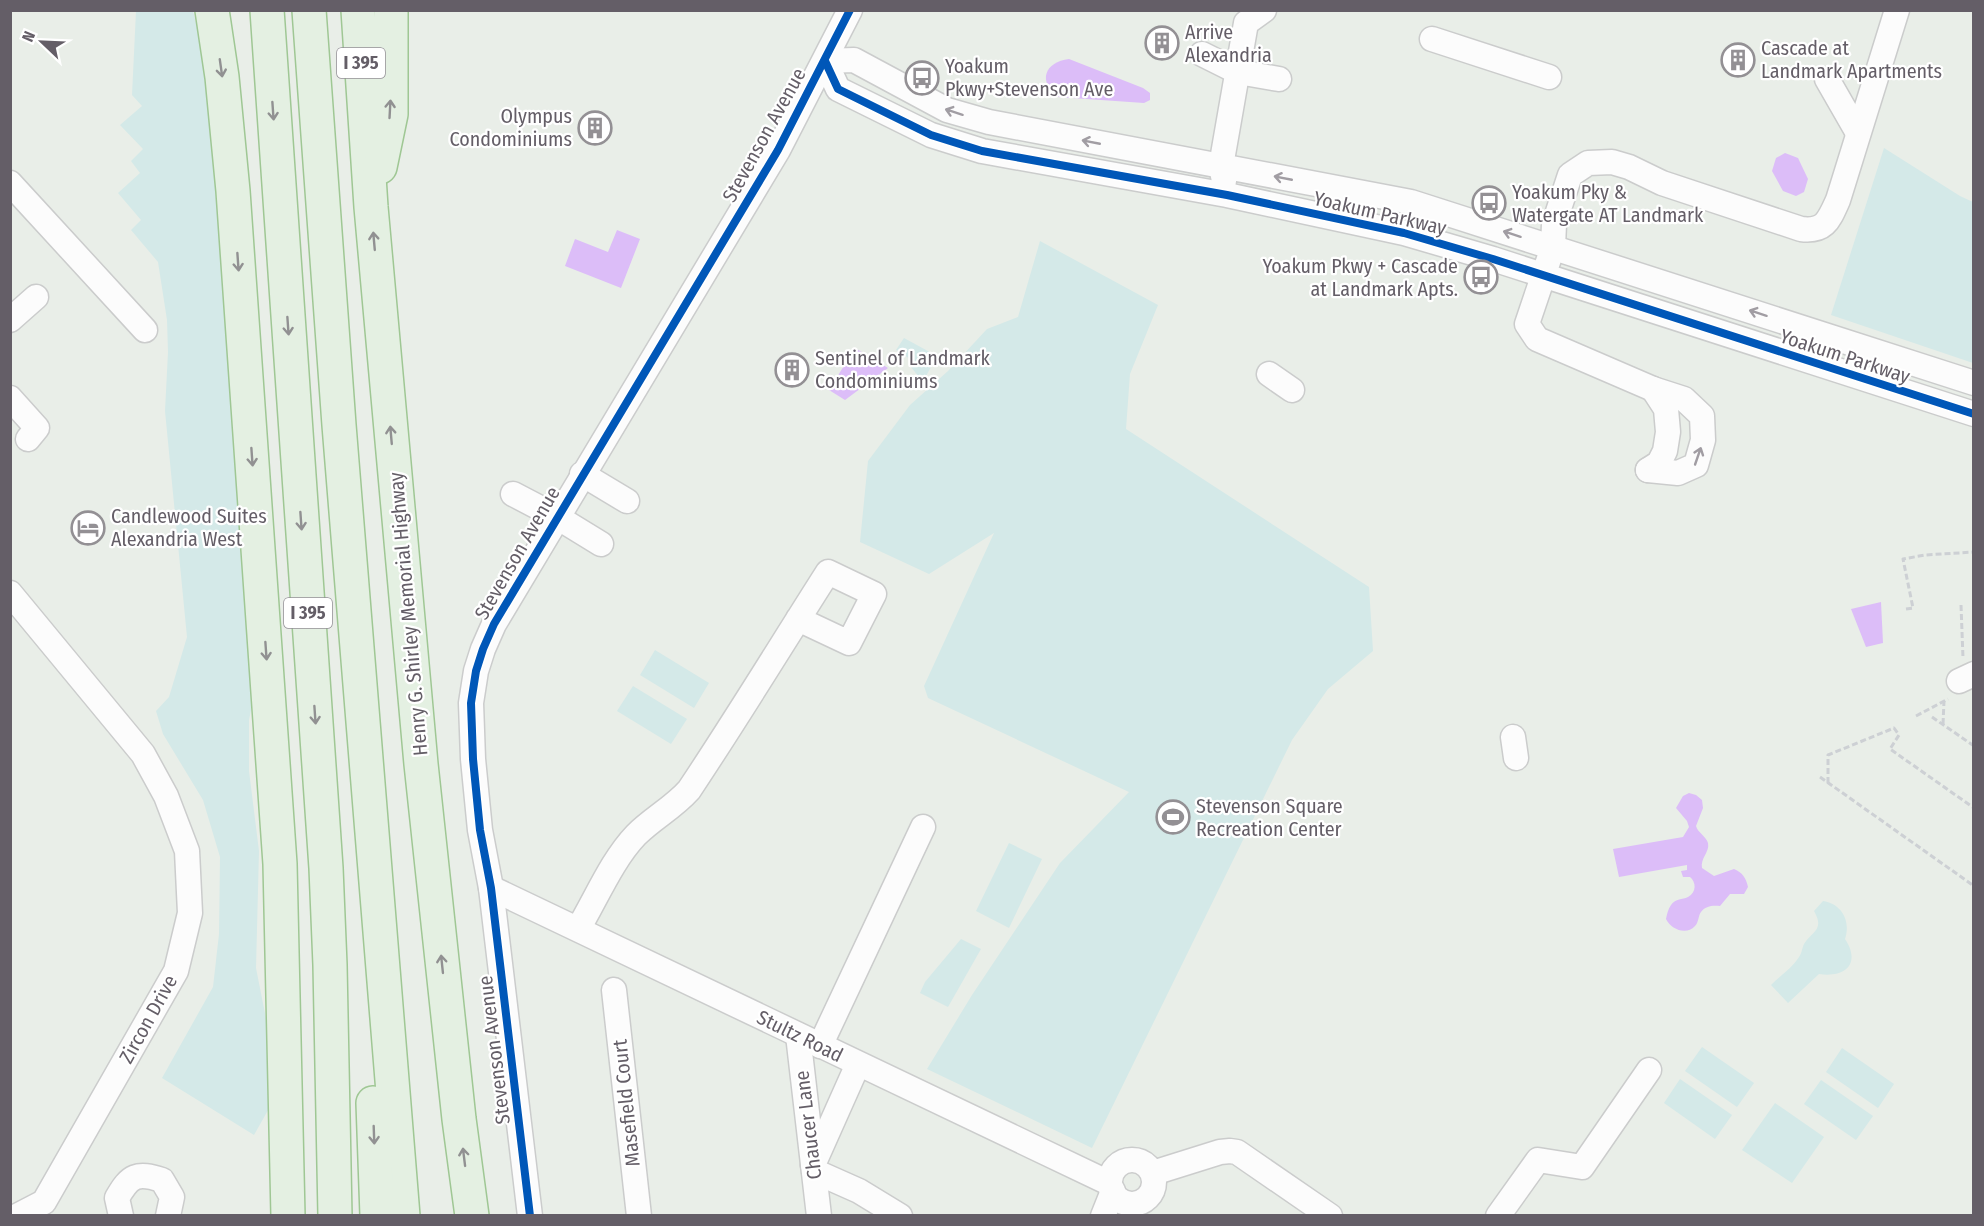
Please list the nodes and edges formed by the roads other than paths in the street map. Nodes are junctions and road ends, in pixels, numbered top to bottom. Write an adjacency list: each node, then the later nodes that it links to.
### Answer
1 (212, 10): 57 (highway, one-way to 57)
2 (267, 10): 58 (highway, I 395, one-way to 58)
3 (309, 10): 43 (highway)
4 (358, 10): 20 (highway, Henry G. Shirley Memorial Highway / I 395)
5 (391, 10): 20 (highway, one-way to 5)
6 (850, 10): 11 (street, Stevenson Avenue)
7 (1264, 10): 12 (street)
8 (1897, 10): 16 (street)
9 (1432, 39): 13 (street)
10 (1202, 54): 12 (street)
11 (825, 61): 17 (street, Yoakum Parkway, one-way to 11); 19 (street, Yoakum Parkway); 33 (street, Stevenson Avenue)
12 (1238, 72): 14 (street); 17 (street)
13 (1549, 77)
14 (1279, 79)
15 (1827, 79): 16 (street)
16 (1858, 133): 21 (street)
17 (1221, 166): 19 (street); 21 (street, Yoakum Parkway, one-way to 17)
18 (10, 183): 25 (street)
19 (1227, 195): 22 (street, Yoakum Parkway)
20 (371, 207): 61 (highway, Henry G. Shirley Memorial Highway / I 395, one-way to 20)
21 (1553, 247): 22 (street); 27 (street, Yoakum Parkway, one-way to 21)
22 (1545, 276): 28 (street); 31 (street, Yoakum Parkway)
23 (36, 297): 24 (street)
24 (10, 320)
25 (145, 330)
26 (1269, 374): 29 (street)
27 (1974, 383)
28 (1653, 389)
29 (1292, 390)
30 (10, 398): 32 (street)
31 (1974, 414)
32 (32, 434)
33 (582, 474): 35 (street); 36 (street, Stevenson Avenue)
34 (513, 494): 36 (street)
35 (627, 501)
36 (557, 517): 37 (street); 41 (street, Stevenson Avenue)
37 (601, 544)
38 (10, 593): 54 (street, Zircon Drive)
39 (798, 619): 42 (street)
40 (923, 827): 46 (street)
41 (491, 888): 42 (street, Stultz Road); 62 (street, Stevenson Avenue)
42 (578, 929): 45 (street, Stultz Road)
43 (381, 951): 59 (highway, one-way to 59); 60 (highway)
44 (614, 990): 63 (street, Masefield Court)
45 (798, 1035): 46 (street, Stultz Road); 49 (street, Chaucer Lane)
46 (820, 1046): 47 (street, Stultz Road)
47 (858, 1064): 49 (street); 51 (street, Stultz Road)
48 (1649, 1070): 53 (street)
49 (813, 1168): 64 (street, Chaucer Lane); 65 (street)
50 (1153, 1173): 51 (street); 52 (street); 67 (street)
51 (1111, 1187): 52 (street); 66 (street)
52 (1140, 1208)
53 (1504, 1213)
54 (17, 1215)
55 (121, 1215): 56 (street)
56 (168, 1215)
57 (288, 1215)
58 (335, 1215)
59 (377, 1215)
60 (403, 1215)
61 (472, 1215)
62 (530, 1215)
63 (639, 1215)
64 (819, 1215)
65 (900, 1215)
66 (1103, 1215)
67 (1330, 1215)

